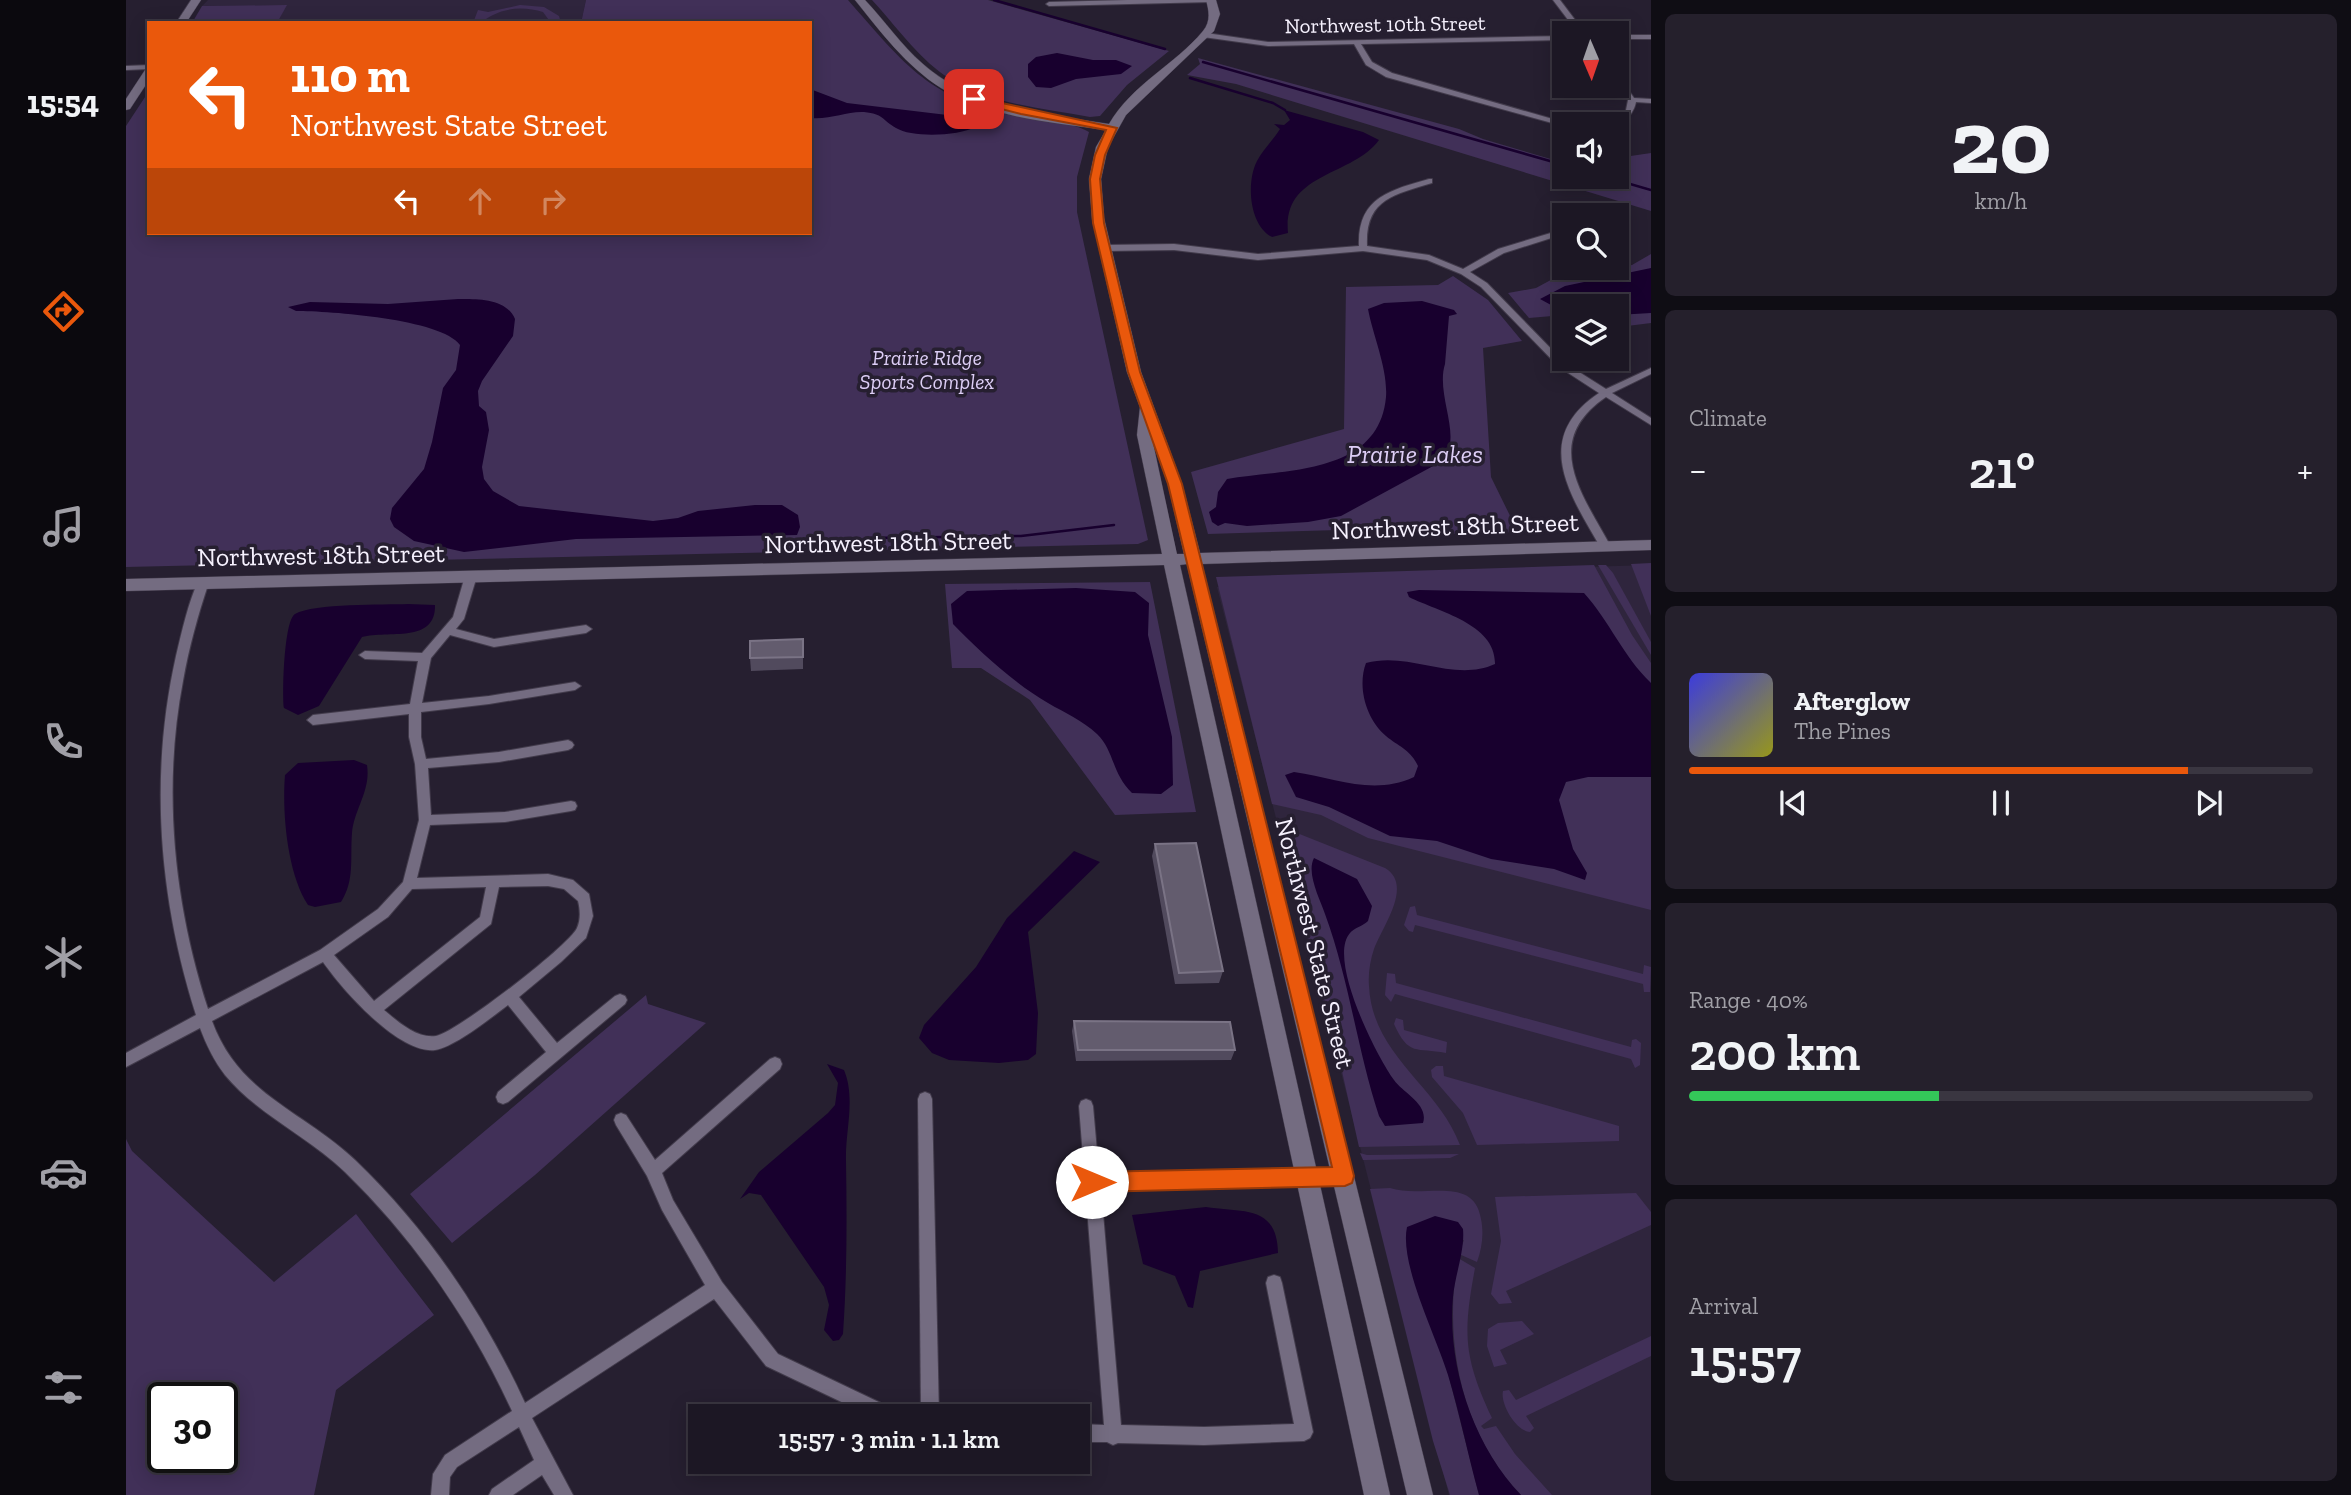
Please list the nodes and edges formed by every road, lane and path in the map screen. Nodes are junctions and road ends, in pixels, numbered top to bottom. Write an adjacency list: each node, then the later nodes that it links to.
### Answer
1 (196, 0): 8 (main road)
2 (860, 0): 26 (main road)
3 (1211, 0): 4 (main road); 6 (street); 10 (main road)
4 (1223, 0)
5 (1556, 0): 9 (street)
6 (1111, 1): 7 (street)
7 (1049, 4)
8 (182, 21)
9 (1573, 21)
10 (1206, 35): 14 (street, Northwest 10th Street); 26 (main road, Northwest State Street)
11 (1629, 37): 12 (street)
12 (1651, 37)
13 (1552, 38): 14 (street, Northwest 10th Street)
14 (1357, 43): 25 (street)
15 (126, 68): 16 (street)
16 (147, 71)
17 (147, 71): 18 (street)
18 (126, 74)
19 (147, 74): 23 (main road)
20 (1629, 96): 21 (street)
21 (1632, 100): 22 (street); 24 (street)
22 (1651, 101)
23 (126, 107)
24 (1629, 113)
25 (1552, 120)
26 (1112, 128): 30 (main road, Northwest State Street)
27 (1429, 181): 29 (street)
28 (1552, 235): 32 (street)
29 (1363, 248): 31 (street); 32 (street)
30 (1105, 251): 31 (street); 35 (main road, Northwest State Street)
31 (1200, 253)
32 (1464, 272): 34 (street)
33 (1651, 370): 34 (street)
34 (1602, 393): 36 (street); 38 (street)
35 (1145, 409): 39 (main road, Northwest State Street); 40 (main road, Northwest State Street)
36 (1651, 422)
37 (1651, 545): 38 (main road, Northwest 18th Street)
38 (1606, 547): 39 (main road, Northwest 18th Street)
39 (1193, 558): 40 (main road, Northwest 18th Street); 70 (main road, Northwest State Street)
40 (1171, 559): 41 (main road, Northwest 18th Street); 71 (main road, Northwest State Street)
41 (471, 576): 42 (main road, Northwest 18th Street); 45 (street)
42 (203, 582): 43 (main road, Northwest 18th Street); 61 (street)
43 (126, 585)
44 (586, 629): 45 (street)
45 (449, 631): 47 (street)
46 (365, 655): 47 (street)
47 (425, 657): 49 (street)
48 (575, 686): 49 (street)
49 (415, 708): 50 (street); 52 (street)
50 (313, 720)
51 (568, 745): 52 (street)
52 (421, 764): 54 (street)
53 (571, 806): 54 (street)
54 (425, 820): 55 (street)
55 (409, 884): 56 (street); 57 (street)
56 (494, 884): 58 (street); 60 (street)
57 (324, 954): 60 (street); 61 (street)
58 (509, 995): 60 (street); 62 (street)
59 (621, 1000): 62 (street)
60 (375, 1008)
61 (205, 1019): 63 (street); 77 (street)
62 (555, 1052): 65 (street)
63 (126, 1060)
64 (775, 1064): 69 (street)
65 (503, 1097)
66 (925, 1099): 76 (street)
67 (1086, 1106): 72 (street)
68 (621, 1120): 69 (street)
69 (653, 1171): 74 (street)
70 (1345, 1176): 71 (street); 85 (main road, Northwest State Street)
71 (1308, 1179): 72 (street); 84 (main road, Northwest State Street)
72 (1092, 1182): 79 (street)
73 (1275, 1283): 79 (street)
74 (716, 1288): 75 (street); 77 (street)
75 (865, 1404)
76 (930, 1404)
77 (522, 1417): 80 (street); 81 (street)
78 (1090, 1434): 79 (street)
79 (1113, 1436)
80 (544, 1463): 82 (street); 83 (street)
81 (439, 1495)
82 (498, 1495)
83 (564, 1495)
84 (1377, 1495)
85 (1420, 1495)

